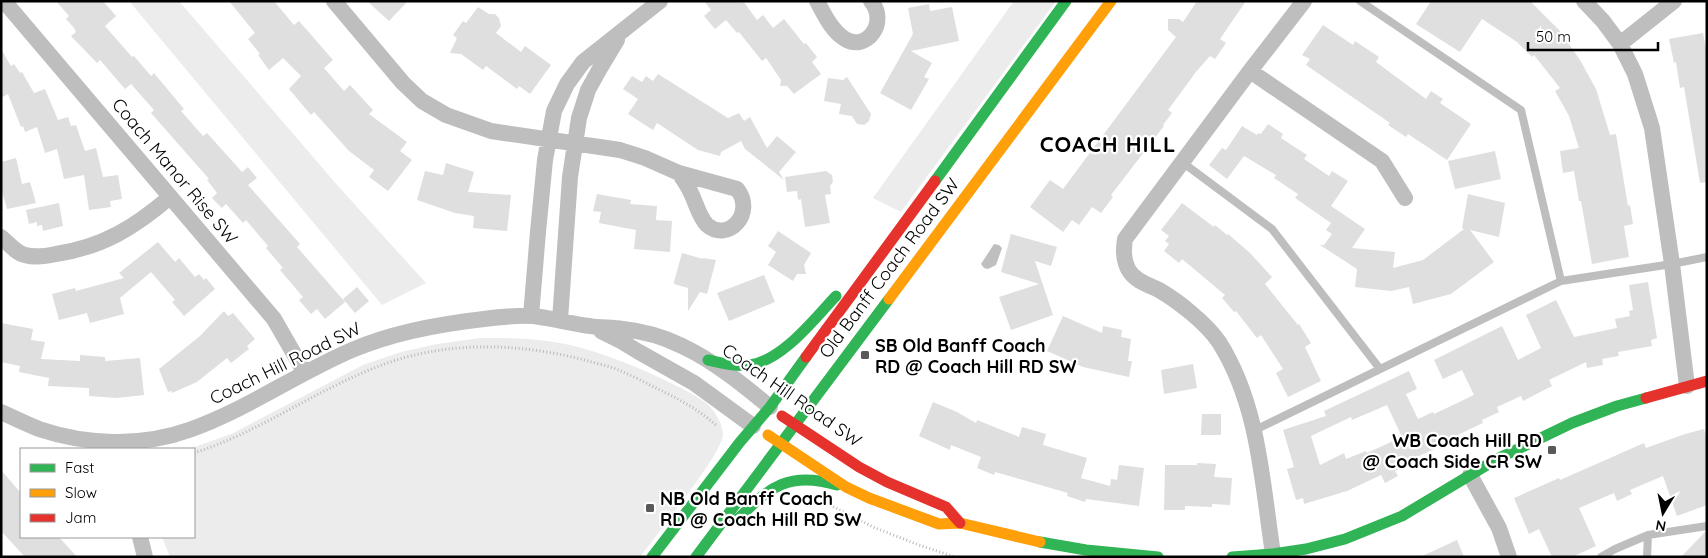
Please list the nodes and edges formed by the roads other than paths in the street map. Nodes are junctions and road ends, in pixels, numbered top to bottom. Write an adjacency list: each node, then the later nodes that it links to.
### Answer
1 (4, 1): 19 (street, Coach Manor Rise SW)
2 (334, 1): 15 (street)
3 (660, 1): 12 (street)
4 (817, 1): 5 (street)
5 (871, 1)
6 (1066, 1): 22 (main road, Old Banff Coach Road SW)
7 (1110, 1): 36 (main road, Old Banff Coach Road SW)
8 (1304, 1): 14 (street)
9 (1360, 1): 25 (lane)
10 (1584, 1): 13 (street)
11 (1674, 1): 13 (street)
12 (622, 32): 15 (street); 16 (street)
13 (1620, 44): 24 (street)
14 (1250, 71): 17 (street); 20 (street)
15 (548, 140): 16 (street); 26 (street)
16 (574, 143): 18 (street); 27 (street)
17 (1182, 162): 30 (lane); 38 (street)
18 (679, 173)
19 (170, 197): 21 (street); 31 (street, Coach Manor Rise SW)
20 (1405, 198)
21 (1, 236)
22 (885, 248): 29 (main road); 34 (main road, Old Banff Coach Road SW)
23 (1707, 257): 24 (lane)
24 (1672, 264): 25 (lane); 33 (street)
25 (1561, 281): 30 (lane)
26 (531, 316): 27 (street, Coach Hill Road SW); 31 (street, Coach Hill Road SW)
27 (560, 320): 28 (street, Coach Hill Road SW)
28 (589, 326): 29 (street, Coach Hill Road SW); 37 (street, Coach Hill Road SW)
29 (708, 360): 34 (street, Coach Hill Road SW)
30 (1380, 369): 38 (lane)
31 (305, 373): 40 (street, Coach Hill Road SW)
32 (1707, 381): 33 (main road)
33 (1687, 386): 41 (main road)
34 (770, 407): 36 (main road, Coach Hill Road SW); 37 (main road, Old Banff Coach Road SW)
35 (1, 412): 40 (street, Coach Hill Road SW)
36 (795, 424): 39 (main road, Old Banff Coach Road SW); 43 (main road, Coach Hill Road SW)
37 (753, 426): 39 (main road, Coach Hill Road SW); 50 (main road, Old Banff Coach Road SW)
38 (1255, 430): 48 (street)
39 (780, 443): 42 (main road, Coach Hill Road SW); 51 (main road, Old Banff Coach Road SW)
40 (129, 445)
41 (1470, 475): 48 (main road); 55 (street)
42 (846, 487): 43 (main road, Coach Hill Road SW); 52 (main road)
43 (960, 523): 47 (main road, Coach Hill Road SW)
44 (1707, 526): 45 (lane)
45 (1648, 535): 56 (lane); 57 (lane)
46 (140, 538): 49 (street)
47 (1053, 551): 53 (main road, Coach Hill Road SW)
48 (1273, 554): 54 (main road)
49 (145, 557)
50 (652, 557)
51 (696, 557)
52 (700, 557)
53 (1158, 557)
54 (1232, 557)
55 (1510, 557)
56 (1601, 557)
57 (1647, 557)

